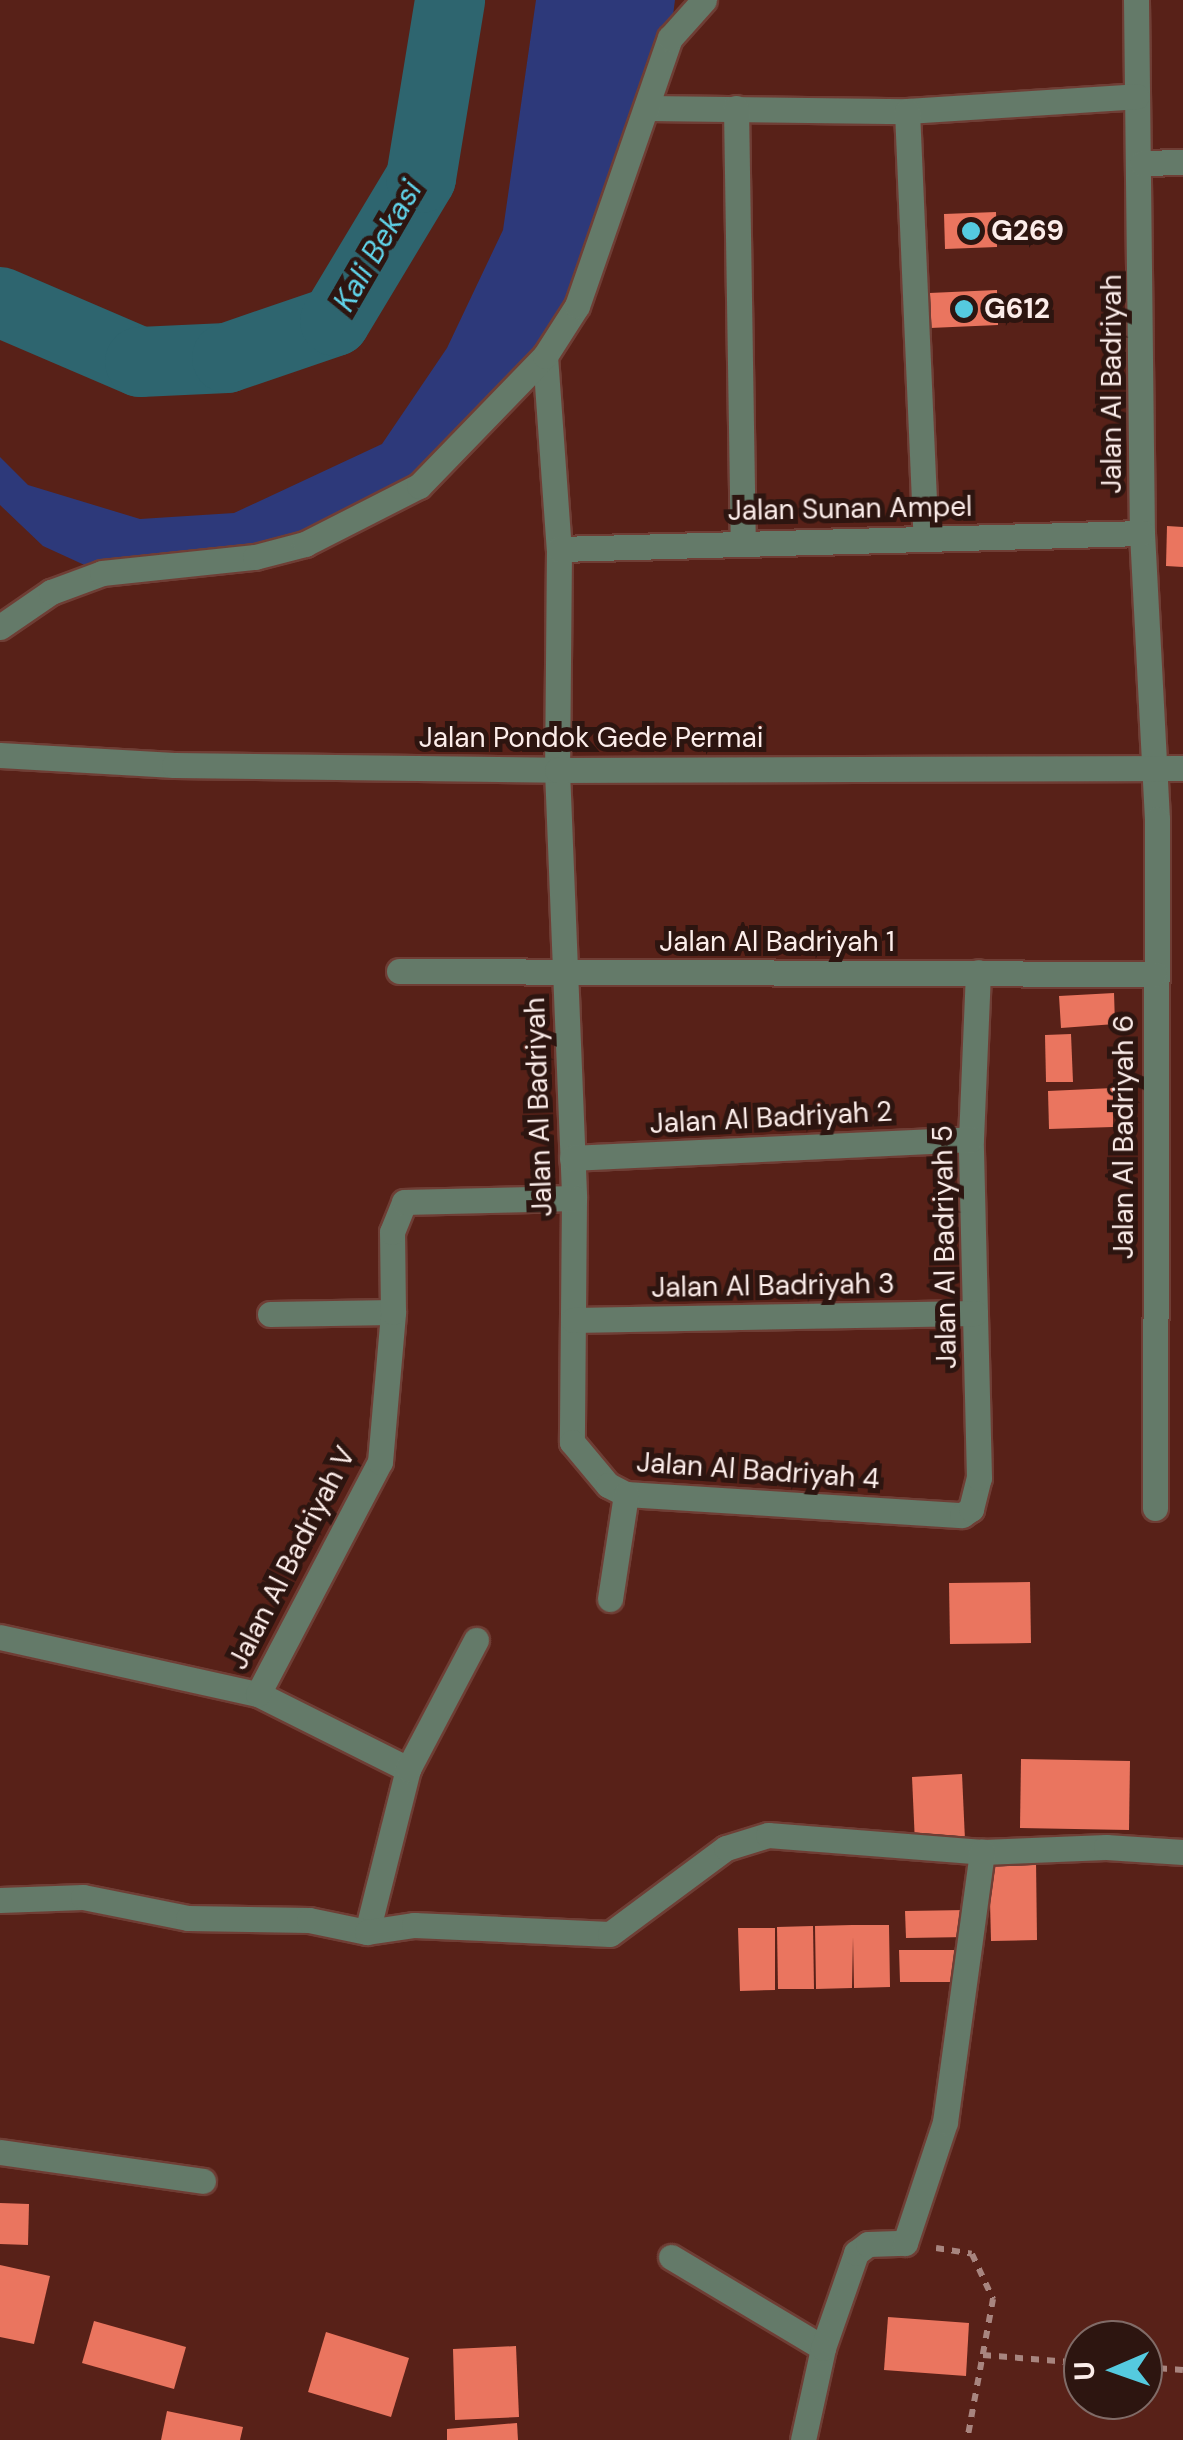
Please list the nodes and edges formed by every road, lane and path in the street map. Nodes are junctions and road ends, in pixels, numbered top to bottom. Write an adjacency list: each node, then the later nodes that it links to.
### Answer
1 (704, 0): 4 (street)
2 (1136, 0): 3 (street, Jalan Al Badriyah)
3 (1137, 96): 6 (street); 8 (street, Jalan Al Badriyah)
4 (648, 108): 5 (street); 9 (street)
5 (736, 108): 6 (street); 12 (street)
6 (907, 111): 11 (street)
7 (1183, 162): 8 (street)
8 (1142, 163): 10 (street, Jalan Al Badriyah)
9 (545, 356): 13 (street, Jalan Al Badriyah); 14 (street)
10 (1142, 534): 11 (street, Jalan Sunan Ampel); 16 (street, Jalan Al Badriyah)
11 (926, 538): 12 (street, Jalan Sunan Ampel)
12 (743, 540): 13 (street, Jalan Sunan Ampel)
13 (559, 549): 18 (street, Jalan Al Badriyah)
14 (0, 626)
15 (0, 754): 18 (street, Jalan Pondok Gede Permai)
16 (1152, 767): 17 (street, Jalan Pondok Gede Permai); 18 (street, Jalan Pondok Gede Permai); 22 (street, Jalan Al Badriyah 6)
17 (1183, 768)
18 (557, 770): 20 (street, Jalan Al Badriyah)
19 (400, 971): 20 (street, Jalan Al Badriyah 1)
20 (564, 972): 21 (street, Jalan Al Badriyah 1); 24 (street, Jalan Al Badriyah)
21 (978, 972): 22 (street, Jalan Al Badriyah 1); 23 (street, Jalan Al Badriyah 5)
22 (1154, 974): 32 (street, Jalan Al Badriyah 6)
23 (972, 1139): 24 (street, Jalan Al Badriyah 2); 27 (street, Jalan Al Badriyah 5)
24 (572, 1158): 25 (street, Jalan Al Badriyah)
25 (574, 1198): 26 (street, Jalan Al Badriyah V); 29 (street, Jalan Al Badriyah)
26 (394, 1312): 28 (street); 37 (street, Jalan Al Badriyah V)
27 (975, 1313): 29 (street, Jalan Al Badriyah 3); 33 (street, Jalan Al Badriyah 5)
28 (270, 1314)
29 (573, 1320): 30 (street, Jalan Al Badriyah)
30 (572, 1442): 31 (street, Jalan Al Badriyah 4)
31 (626, 1494): 33 (street, Jalan Al Badriyah 4); 34 (street)
32 (1155, 1508)
33 (962, 1514)
34 (610, 1599)
35 (0, 1636): 37 (street)
36 (476, 1640): 38 (street)
37 (258, 1694): 38 (street)
38 (408, 1769): 42 (street)
39 (982, 1852): 40 (street); 42 (street); 45 (street)
40 (1183, 1852)
41 (0, 1900): 42 (street)
42 (367, 1932)
43 (0, 2152): 44 (street)
44 (203, 2181)
45 (906, 2243): 47 (street); 48 (path)
46 (671, 2257): 47 (street)
47 (823, 2348): 50 (street)
48 (983, 2355): 49 (path); 51 (path)
49 (1063, 2361)
50 (803, 2440)
51 (967, 2440)

